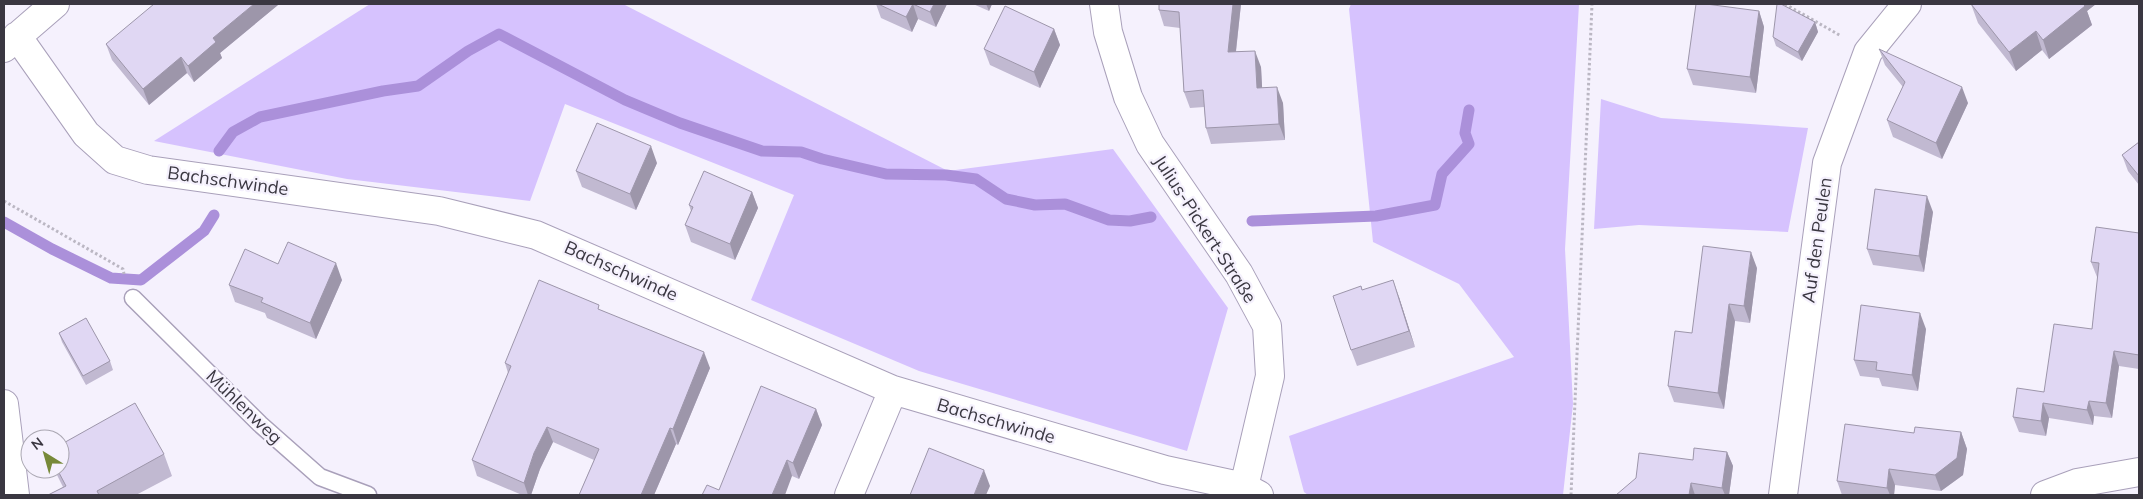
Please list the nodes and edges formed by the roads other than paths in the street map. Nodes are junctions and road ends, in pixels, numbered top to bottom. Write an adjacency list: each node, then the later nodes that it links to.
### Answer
1 (55, 4): 4 (street)
2 (1104, 4): 9 (street, Julius-Pickert-Straße)
3 (1907, 4): 13 (street, Auf den Peulen)
4 (10, 42): 6 (street, Bachschwinde)
5 (133, 298): 11 (lane, Mühlenweg)
6 (893, 390): 9 (street, Bachschwinde); 12 (street)
7 (4, 404): 10 (street)
8 (2139, 472): 14 (street)
9 (1252, 491)
10 (15, 495)
11 (368, 495)
12 (849, 495)
13 (1783, 495)
14 (2045, 495)

